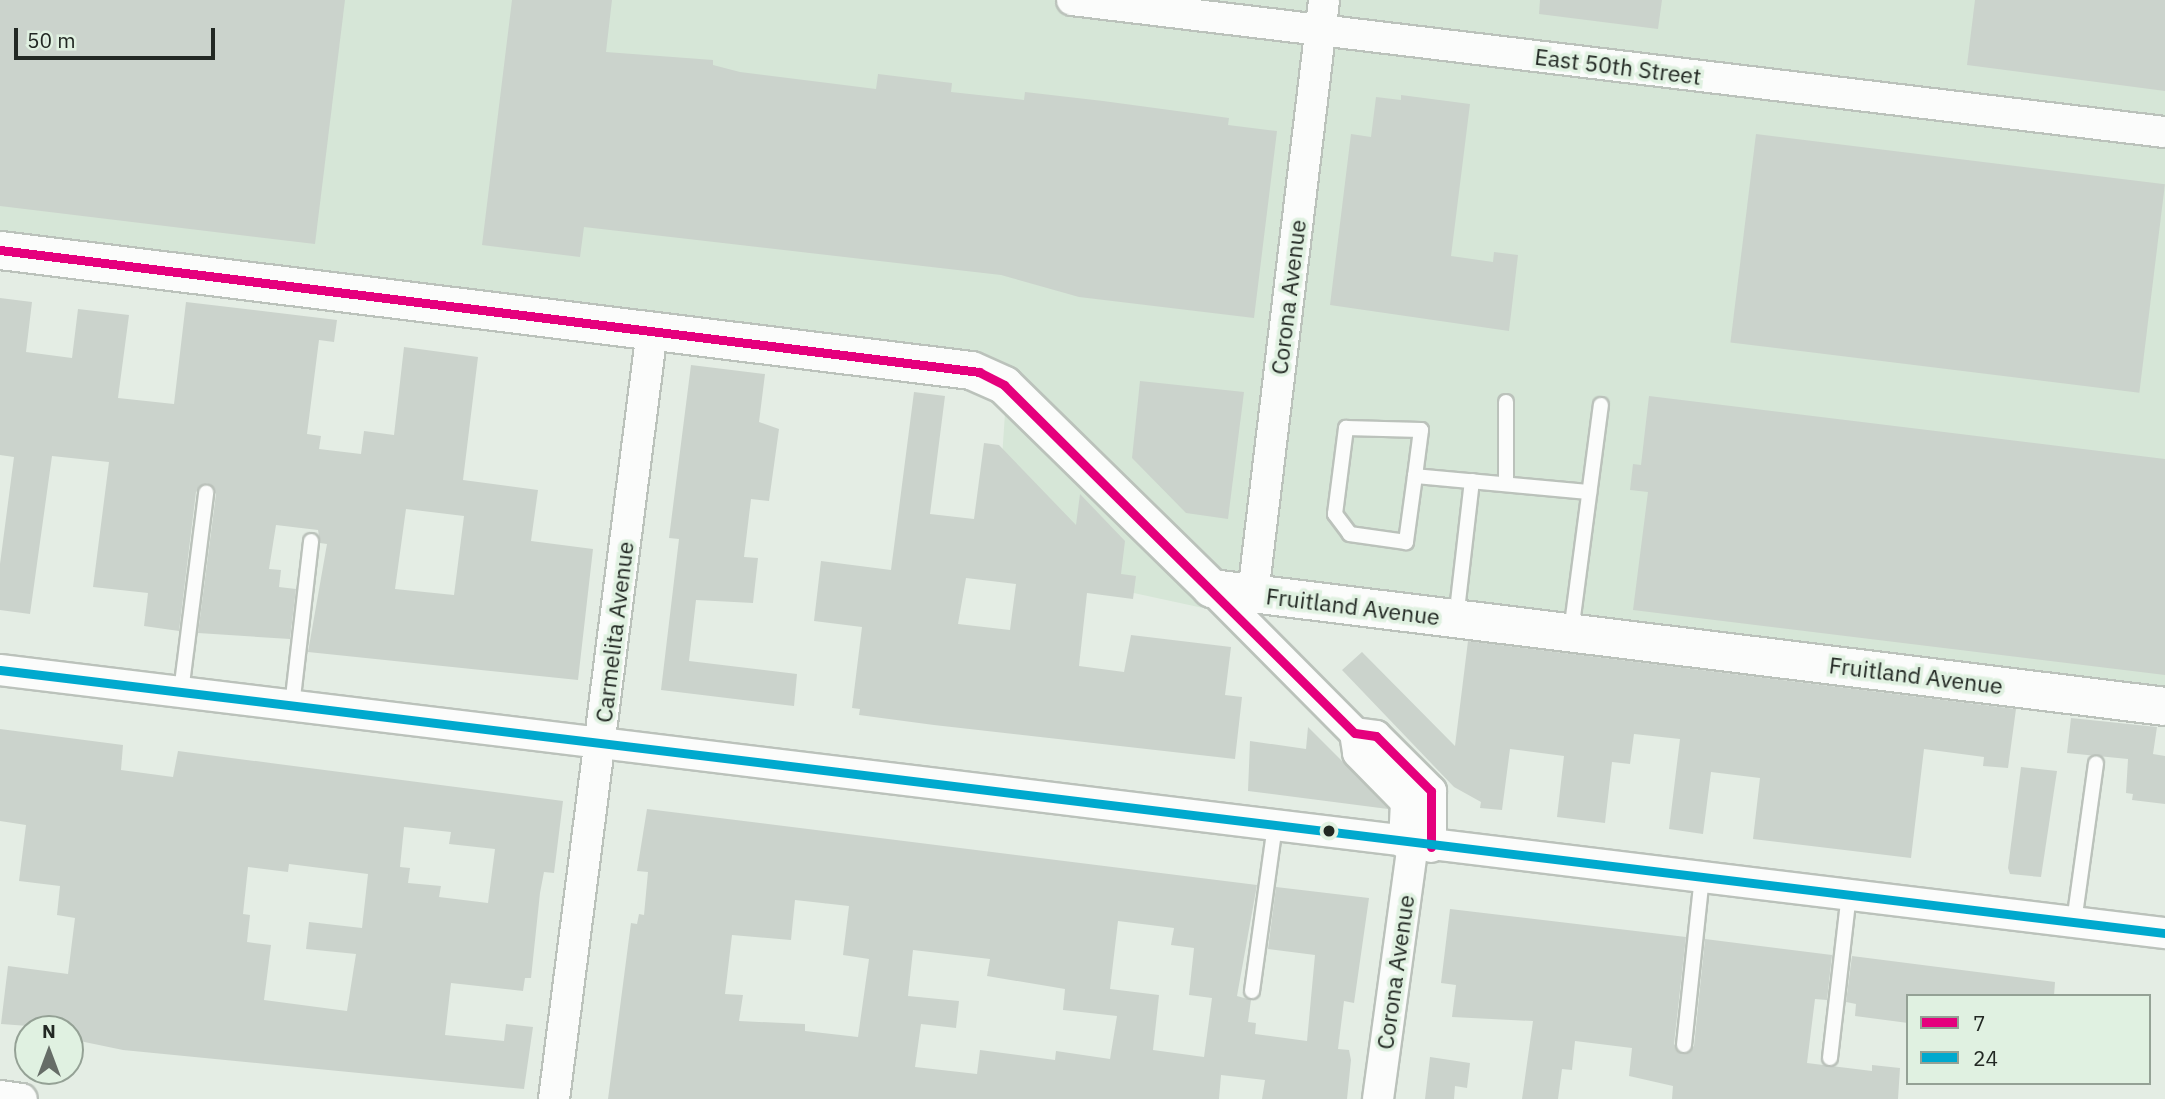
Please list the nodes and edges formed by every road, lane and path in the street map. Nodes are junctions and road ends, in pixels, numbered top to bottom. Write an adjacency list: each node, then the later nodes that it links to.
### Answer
1 (1072, 0): 3 (street, East 50th Street)
2 (1324, 0): 3 (street, Corona Avenue)
3 (1321, 30): 4 (street, East 50th Street); 16 (street, Corona Avenue)
4 (2165, 132)
5 (0, 250): 6 (street)
6 (652, 331): 15 (street); 23 (street, Carmelita Avenue)
7 (1506, 402): 11 (lane)
8 (1601, 405): 12 (lane)
9 (1415, 476): 9 (lane); 10 (lane)
10 (1472, 481): 11 (lane); 17 (lane)
11 (1506, 484): 12 (lane)
12 (1589, 492): 18 (lane)
13 (206, 493): 20 (lane)
14 (311, 541): 21 (lane)
15 (1211, 588): 16 (street, Fruitland Avenue); 26 (street, Corona Avenue)
16 (1253, 594): 17 (street, Fruitland Avenue)
17 (1456, 619): 18 (street, Fruitland Avenue)
18 (1571, 633): 22 (street, Fruitland Avenue)
19 (0, 670): 20 (street)
20 (181, 692): 21 (street)
21 (292, 706): 23 (street)
22 (2165, 706)
23 (600, 743): 25 (street); 36 (street, Carmelita Avenue)
24 (2096, 764): 29 (lane)
25 (1275, 825): 26 (street); 31 (lane)
26 (1416, 845): 27 (street); 37 (street, Corona Avenue)
27 (1702, 877): 28 (street); 32 (lane)
28 (1849, 895): 29 (street); 33 (lane)
29 (2074, 922): 30 (street)
30 (2165, 933)
31 (1252, 991)
32 (1684, 1045)
33 (1830, 1058)
34 (0, 1096): 35 (street)
35 (22, 1099)
36 (554, 1099)
37 (1378, 1099)

